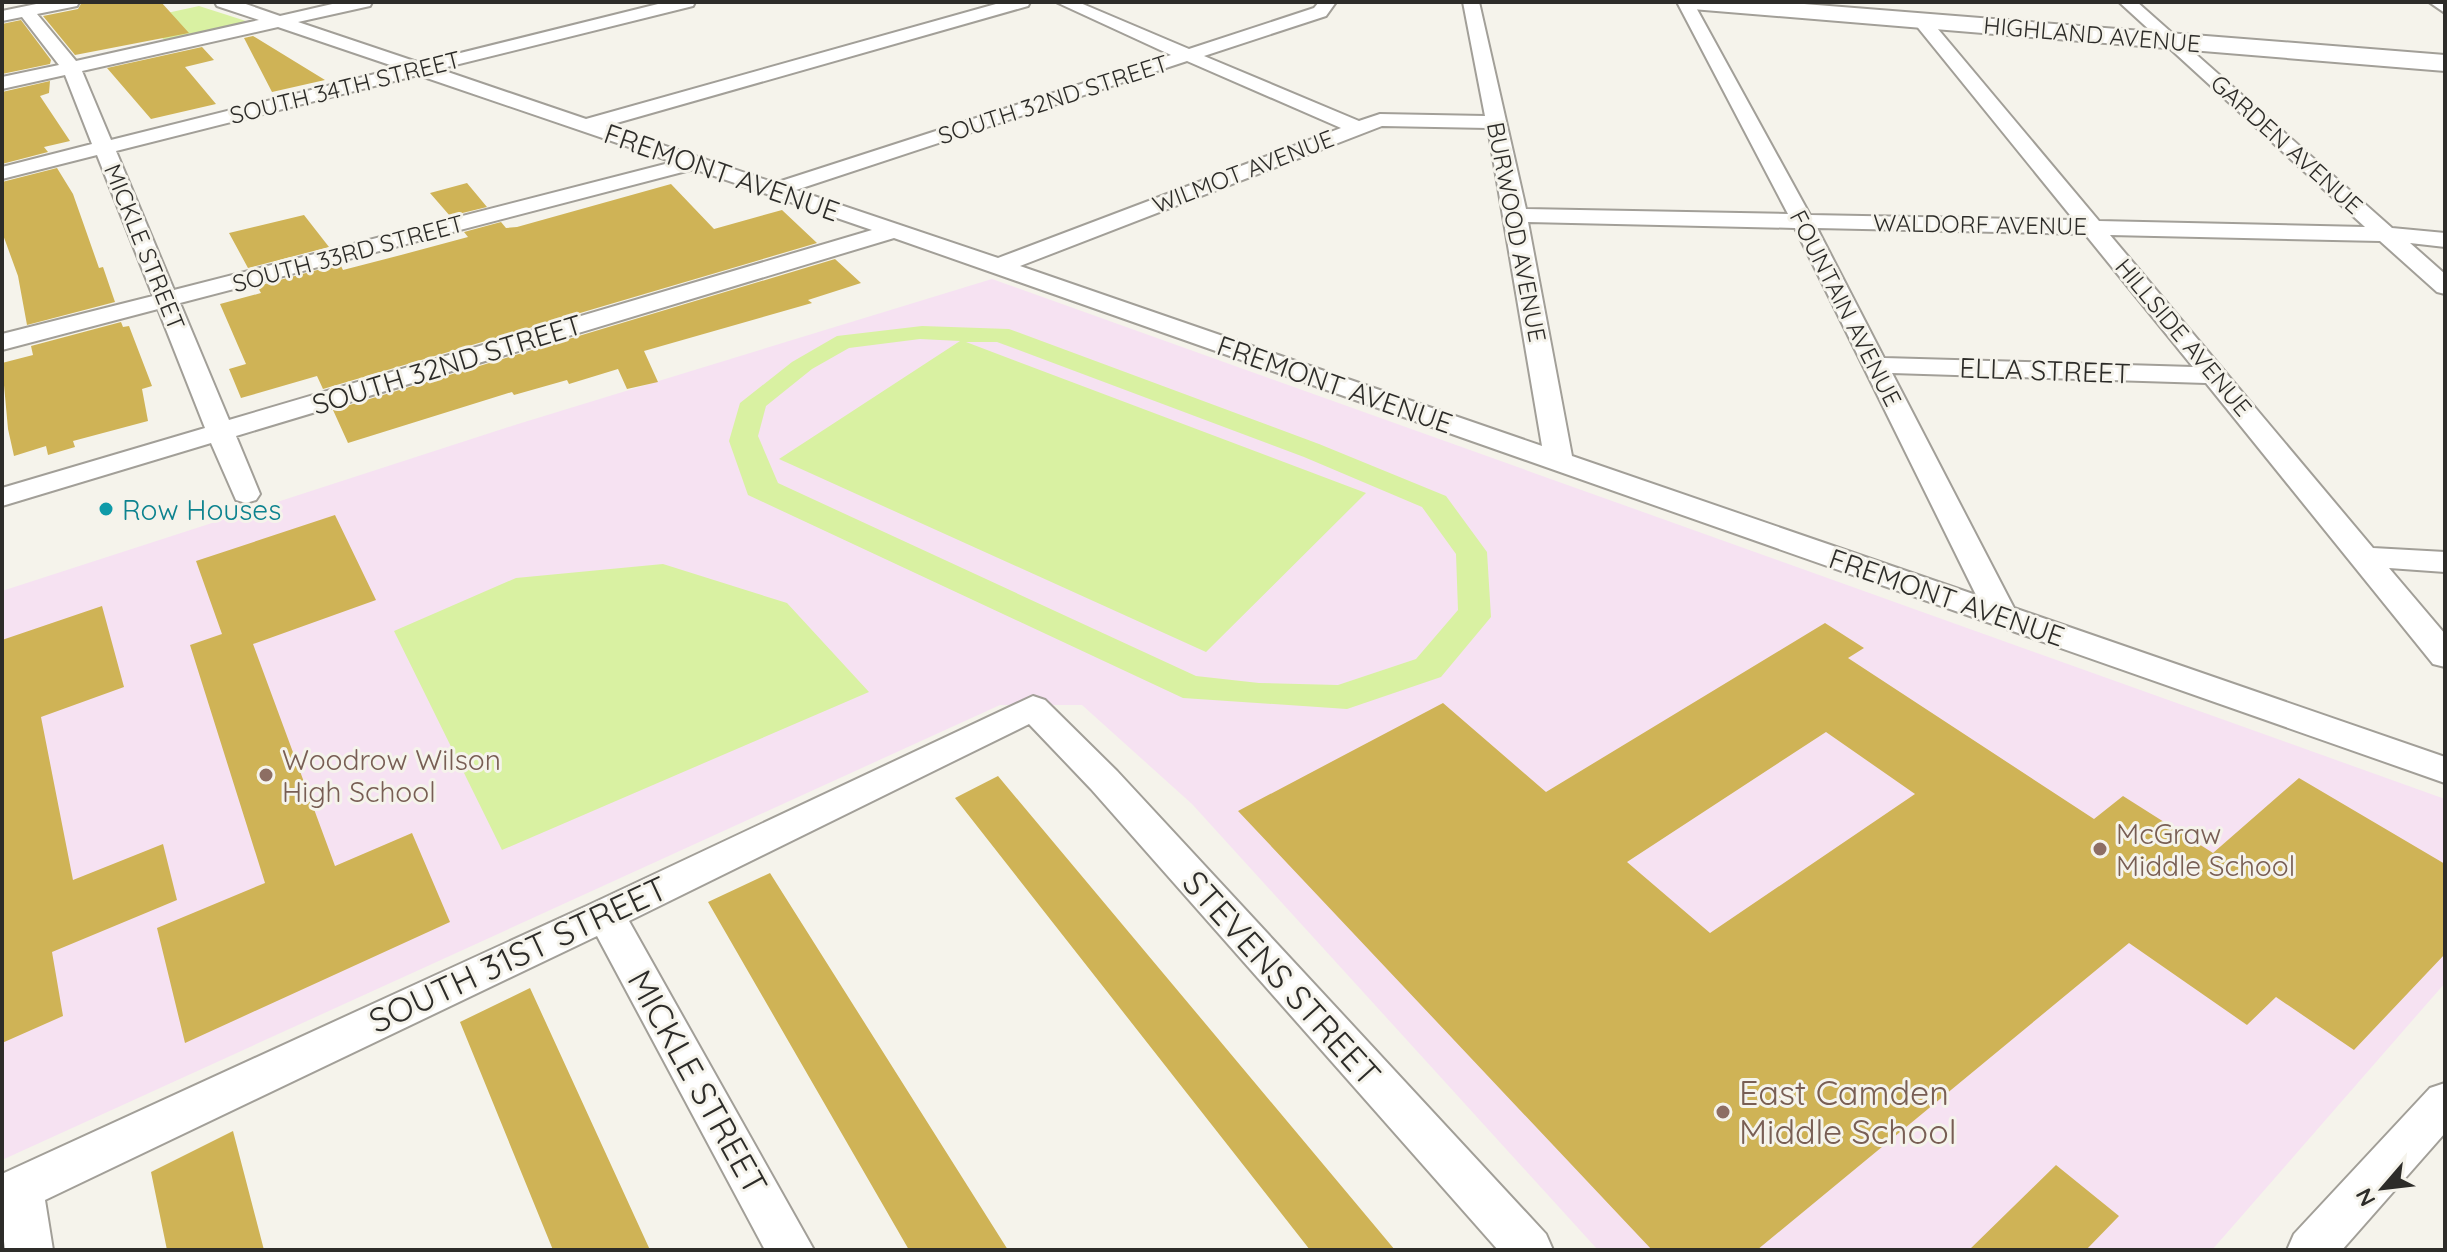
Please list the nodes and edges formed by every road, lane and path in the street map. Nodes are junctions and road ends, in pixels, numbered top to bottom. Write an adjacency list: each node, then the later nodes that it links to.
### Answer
1 (71, 2): 14 (street)
2 (223, 2): 17 (street, FREMONT AVENUE)
3 (364, 2): 17 (street)
4 (687, 2): 22 (street, SOUTH 34TH STREET)
5 (1022, 2): 25 (street)
6 (1064, 2): 19 (street)
7 (1328, 2): 19 (street, SOUTH 32ND STREET)
8 (1471, 2): 24 (street, BURWOOD AVENUE)
9 (1685, 2): 32 (street, FOUNTAIN AVENUE)
10 (1692, 2): 16 (street, HIGHLAND AVENUE)
11 (2127, 2): 18 (street, GARDEN AVENUE)
12 (2437, 2): 13 (street)
13 (2445, 8)
14 (26, 11): 15 (street); 21 (street, MICKLE STREET)
15 (2, 16)
16 (1921, 20): 18 (street, HIGHLAND AVENUE); 33 (street, HILLSIDE AVENUE)
17 (280, 21): 21 (street); 22 (street, FREMONT AVENUE)
18 (2171, 41): 20 (street, HIGHLAND AVENUE); 35 (street, GARDEN AVENUE)
19 (1189, 54): 26 (street); 30 (street, SOUTH 32ND STREET)
20 (2445, 63)
21 (71, 67): 23 (street); 27 (street, MICKLE STREET)
22 (419, 69): 25 (street, FREMONT AVENUE); 27 (street, SOUTH 34TH STREET)
23 (2, 83)
24 (1497, 122): 26 (street, WILMOT AVENUE); 31 (street, BURWOOD AVENUE)
25 (587, 125): 28 (street, FREMONT AVENUE)
26 (1355, 127): 37 (street, WILMOT AVENUE)
27 (106, 148): 29 (street, SOUTH 34TH STREET); 39 (street, MICKLE STREET)
28 (694, 163): 30 (street, FREMONT AVENUE); 39 (street, SOUTH 33RD STREET)
29 (2, 173)
30 (774, 190): 34 (street, FREMONT AVENUE)
31 (1516, 215): 32 (street, WALDORF AVENUE); 44 (street, BURWOOD AVENUE)
32 (1802, 220): 33 (street, WALDORF AVENUE); 41 (street, FOUNTAIN AVENUE)
33 (2092, 227): 35 (street, WALDORF AVENUE); 42 (street, HILLSIDE AVENUE)
34 (893, 231): 37 (street, FREMONT AVENUE); 43 (street, SOUTH 32ND STREET)
35 (2387, 234): 36 (street, WALDORF AVENUE); 38 (street, GARDEN AVENUE)
36 (2445, 240)
37 (998, 266): 44 (street, FREMONT AVENUE)
38 (2445, 287)
39 (166, 301): 40 (street, SOUTH 33RD STREET); 43 (street, MICKLE STREET)
40 (2, 342)
41 (1875, 365): 42 (street, ELLA STREET); 49 (street, FOUNTAIN AVENUE)
42 (2215, 375): 47 (street, HILLSIDE AVENUE)
43 (221, 431): 45 (street, MICKLE STREET); 46 (street, SOUTH 32ND STREET)
44 (1559, 462): 49 (street, FREMONT AVENUE)
45 (246, 494)
46 (2, 497)
47 (2365, 557): 48 (street); 50 (street, HILLSIDE AVENUE)
48 (2445, 562)
49 (2002, 616): 52 (street, FREMONT AVENUE)
50 (2445, 656)
51 (1033, 708): 53 (street, SOUTH 31ST STREET); 58 (street, STEVENS STREET)
52 (2445, 770)
53 (605, 915): 55 (street, SOUTH 31ST STREET); 57 (street, MICKLE STREET)
54 (2445, 1102): 59 (street)
55 (11, 1192): 56 (street)
56 (29, 1250)
57 (790, 1250)
58 (1529, 1250)
59 (2311, 1250)

